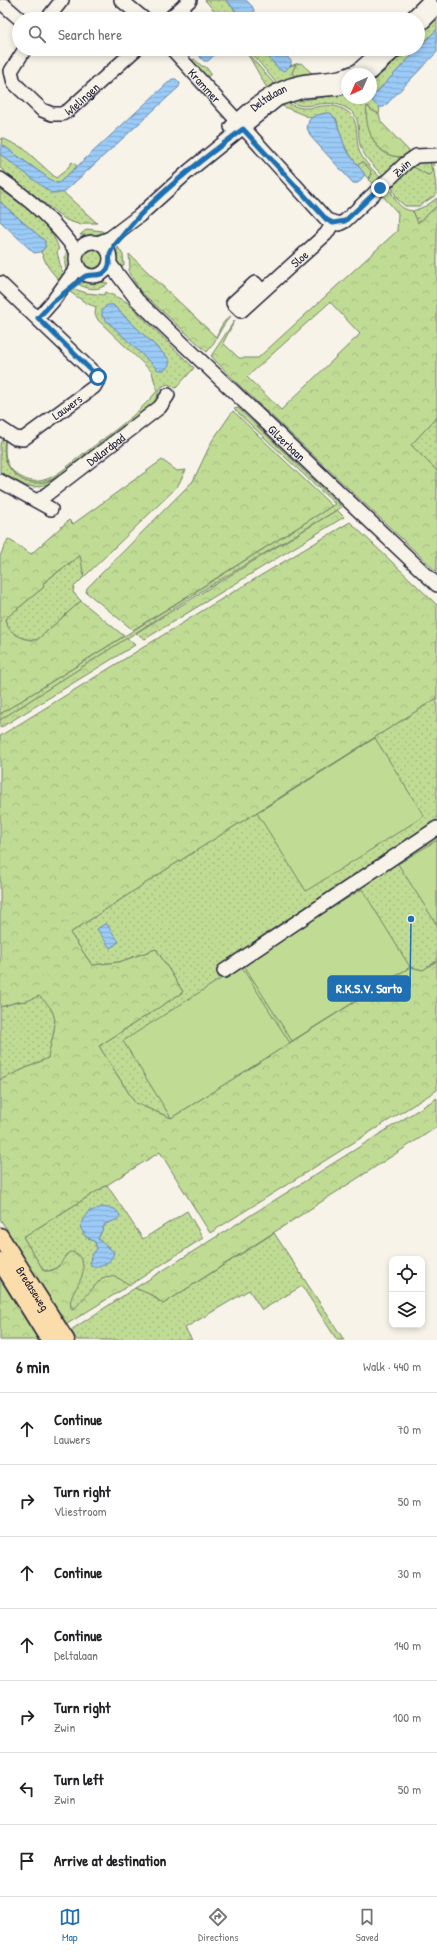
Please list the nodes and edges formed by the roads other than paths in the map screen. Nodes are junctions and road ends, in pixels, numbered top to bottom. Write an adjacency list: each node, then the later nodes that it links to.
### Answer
1 (62, 0): 8 (street)
2 (121, 0): 9 (street)
3 (190, 0): 10 (street)
4 (430, 0): 11 (street)
5 (4, 5): 7 (street)
6 (437, 8): 12 (street)
7 (12, 12)
8 (53, 12)
9 (136, 12)
10 (177, 12)
11 (418, 12)
12 (425, 20)
13 (18, 56): 20 (street, Wielingen)
14 (128, 56): 20 (street, Wielingen)
15 (178, 56): 23 (street, Krammer)
16 (374, 56): 18 (street, Deltalaan)
17 (389, 56): 19 (street)
18 (360, 68)
19 (376, 68)
20 (6, 69)
21 (341, 76): 23 (street, Deltalaan)
22 (341, 88): 23 (street, Deltalaan)
23 (240, 125): 26 (street, Deltalaan); 27 (street)
24 (437, 154): 27 (street, Zwin)
25 (0, 179): 29 (street)
26 (140, 216): 28 (street, Deltalaan); 30 (street, Deltalaan)
27 (333, 223): 34 (street, Sloe)
28 (100, 242): 29 (street); 30 (street)
29 (82, 247): 31 (street)
30 (110, 259): 32 (street); 35 (street, Gilzerbaan)
31 (78, 266): 32 (street); 36 (street)
32 (93, 275): 35 (street, Gilzerbaan); 36 (street)
33 (0, 283): 37 (street)
34 (262, 291)
35 (137, 300): 43 (street, Gilzerbaan)
36 (53, 302): 37 (street)
37 (38, 318): 39 (street, Lauwers)
38 (168, 395): 41 (street, Dollardpad)
39 (1, 432)
40 (0, 481): 41 (street)
41 (38, 501): 42 (street)
42 (51, 509)
43 (437, 585)
44 (437, 828): 45 (street)
45 (224, 971)
46 (0, 1236): 48 (main road, Bredaseweg)
47 (0, 1261): 48 (main road, Bredaseweg)
48 (25, 1289): 49 (main road, Bredaseweg); 50 (main road, Bredaseweg)
49 (49, 1340)
50 (66, 1340)

